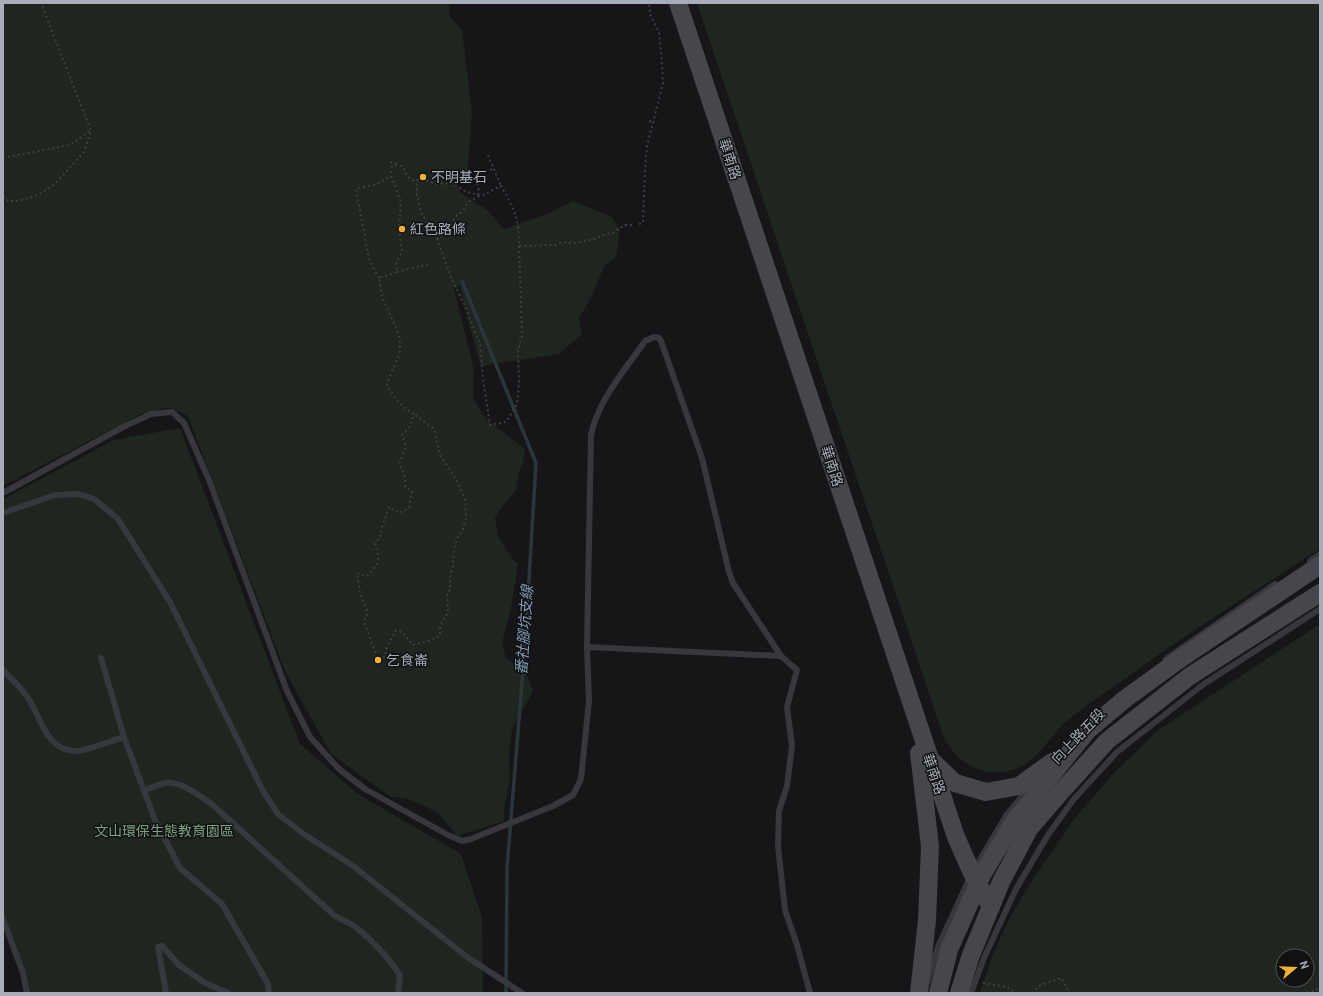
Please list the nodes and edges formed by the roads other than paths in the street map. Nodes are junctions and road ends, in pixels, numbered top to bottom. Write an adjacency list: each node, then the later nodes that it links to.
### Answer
1 (678, 3): 15 (street, 華南路)
2 (3, 494): 9 (lane)
3 (3, 513): 28 (lane)
4 (1320, 554): 5 (lane, 向上路五段)
5 (1313, 564): 20 (street, 向上路五段)
6 (1281, 581): 12 (lane)
7 (1320, 592): 21 (street, 向上路五段)
8 (1320, 609): 21 (lane, 向上路五段)
9 (587, 647): 10 (lane); 10 (lane)
10 (781, 656): 29 (lane)
11 (101, 658): 16 (lane)
12 (1158, 665)
13 (3, 670): 16 (lane)
14 (1122, 692): 17 (lane, 向上路五段)
15 (908, 695): 18 (street, 華南路); 30 (street)
16 (124, 736): 19 (lane)
17 (1057, 757): 18 (street); 20 (lane, 向上路五段)
18 (929, 759): 20 (street, 華南路)
19 (145, 790): 26 (lane); 27 (lane)
20 (975, 878): 21 (street, 華南路); 31 (lane, 向上路五段); 32 (street, 向上路五段)
21 (995, 915): 33 (street, 向上路五段); 34 (lane, 向上路五段)
22 (3, 919): 23 (lane)
23 (27, 993)
24 (166, 993): 25 (lane)
25 (228, 993)
26 (268, 993)
27 (398, 993)
28 (522, 993)
29 (810, 993)
30 (919, 993)
31 (925, 993)
32 (938, 993)
33 (959, 993)
34 (971, 993)

